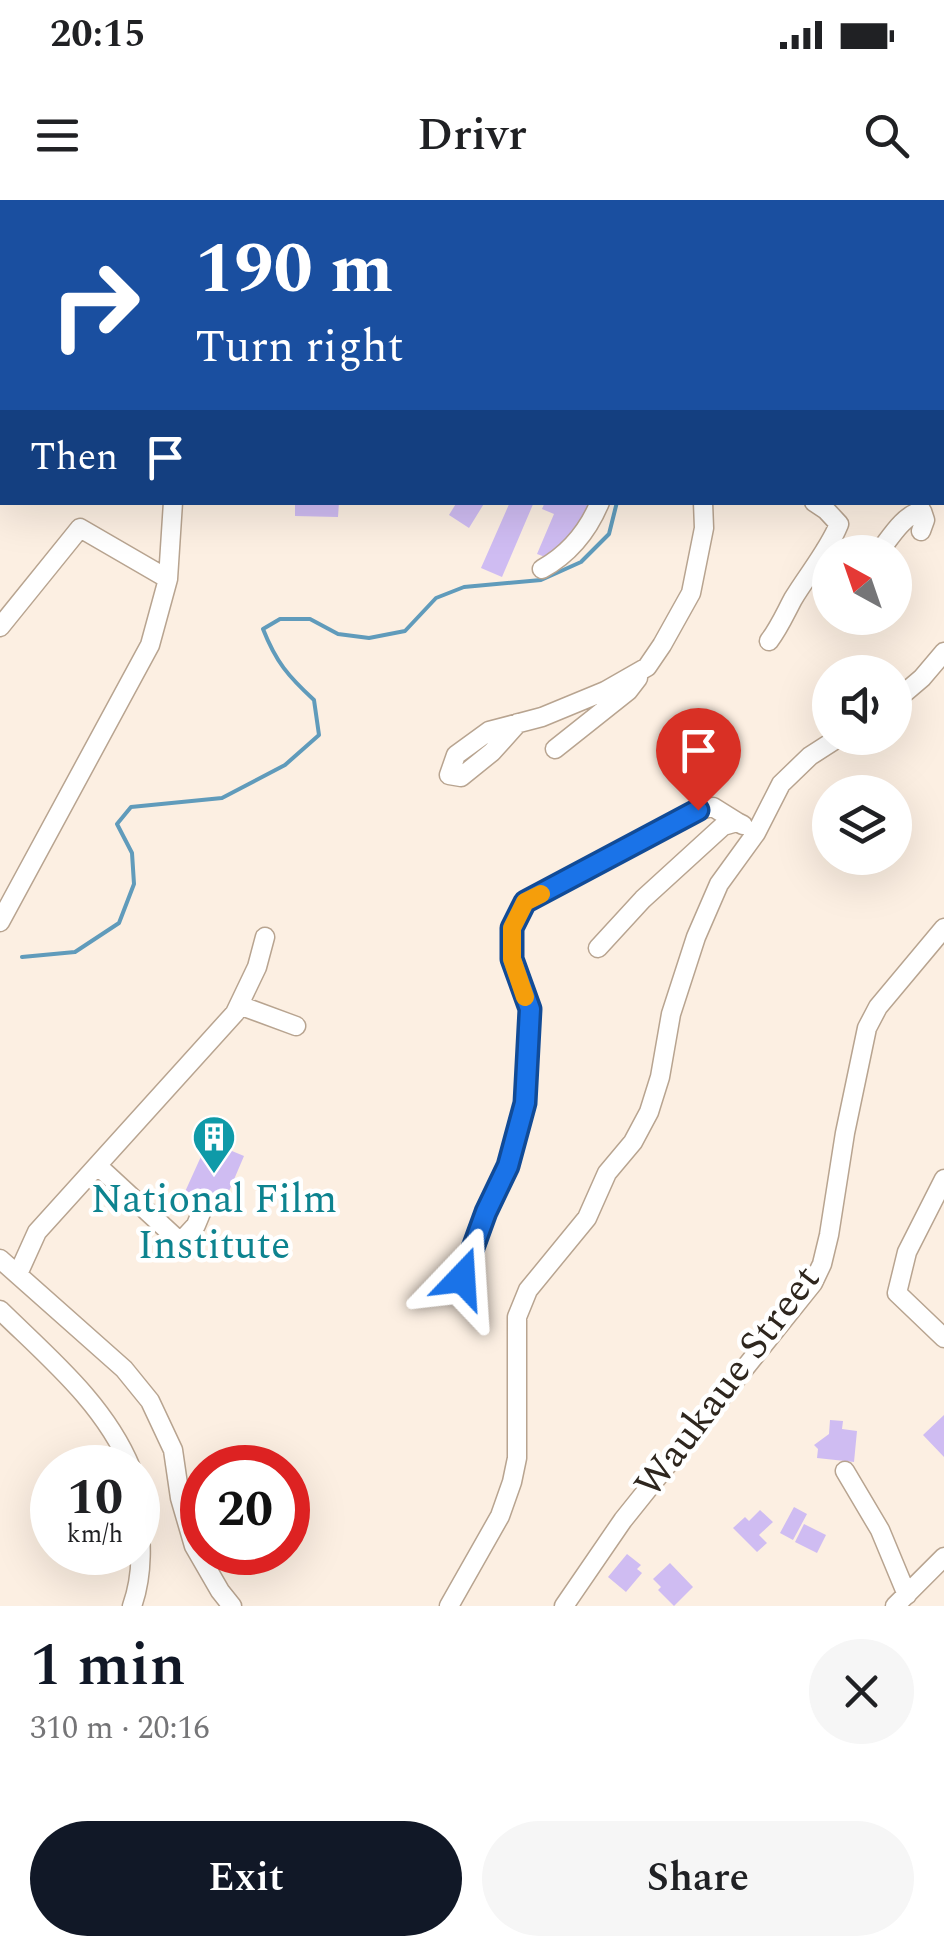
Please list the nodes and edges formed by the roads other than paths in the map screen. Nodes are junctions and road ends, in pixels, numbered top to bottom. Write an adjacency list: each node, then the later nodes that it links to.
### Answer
1 (173, 505): 10 (street)
2 (598, 505): 8 (street)
3 (702, 505): 14 (street)
4 (818, 505): 6 (street)
5 (921, 531): 7 (street)
6 (833, 535)
7 (892, 535)
8 (542, 569)
9 (812, 570): 12 (street)
10 (168, 579): 11 (street); 21 (street)
11 (0, 627)
12 (770, 641)
13 (944, 652): 15 (street)
14 (647, 667): 16 (street); 17 (street)
15 (912, 687)
16 (518, 723)
17 (555, 749)
18 (812, 755): 20 (street)
19 (738, 822): 20 (street); 24 (street); 32 (street)
20 (756, 834): 42 (street)
21 (0, 922)
22 (944, 928): 43 (street, Waukaue Street)
23 (264, 937): 25 (street)
24 (598, 948)
25 (239, 1005): 26 (street); 27 (street)
26 (296, 1026)
27 (98, 1166): 29 (street); 31 (street)
28 (944, 1179): 34 (street)
29 (202, 1213)
30 (0, 1258): 31 (street)
31 (18, 1274): 41 (street)
32 (462, 1278)
33 (0, 1310): 35 (street)
34 (944, 1338)
35 (120, 1445)
36 (845, 1472): 39 (street)
37 (944, 1557): 39 (street)
38 (139, 1575): 40 (street)
39 (901, 1600)
40 (132, 1606)
41 (232, 1606)
42 (449, 1606)
43 (564, 1606)

